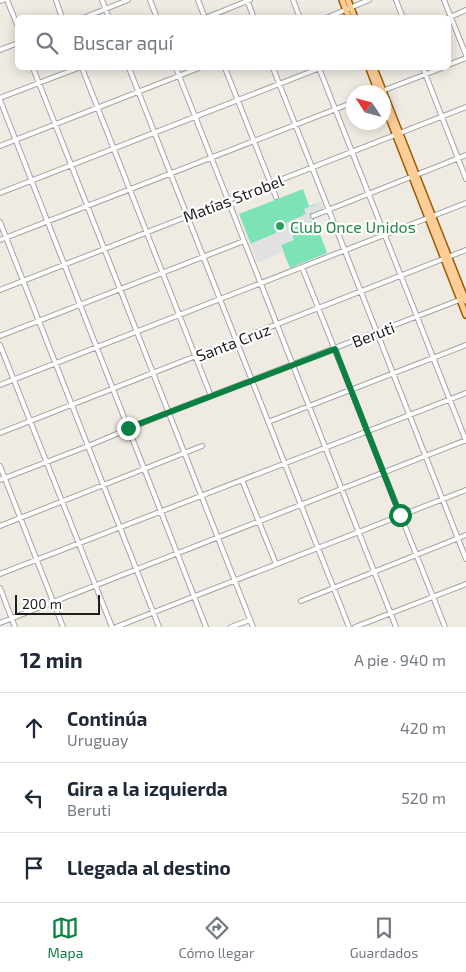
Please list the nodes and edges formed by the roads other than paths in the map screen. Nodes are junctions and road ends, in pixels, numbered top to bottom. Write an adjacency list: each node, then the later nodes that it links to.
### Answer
1 (7, 0): 31 (street)
2 (56, 0): 17 (street)
3 (102, 0): 14 (street)
4 (128, 0): 14 (street)
5 (150, 0): 20 (street)
6 (198, 0): 21 (street)
7 (248, 0): 22 (street); 23 (street)
8 (293, 0): 24 (street)
9 (342, 0): 15 (main road)
10 (348, 0): 15 (main road)
11 (369, 0): 15 (street)
12 (396, 0): 28 (street)
13 (444, 0): 29 (street)
14 (106, 9): 18 (street); 19 (street)
15 (348, 9): 25 (street); 26 (main road); 27 (main road)
16 (466, 10): 30 (street)
17 (61, 15)
18 (91, 15)
19 (108, 15)
20 (156, 15)
21 (204, 15)
22 (212, 15)
23 (253, 15)
24 (299, 15)
25 (333, 15)
26 (349, 15)
27 (353, 15)
28 (402, 15)
29 (448, 15)
30 (451, 16)
31 (15, 20)
32 (451, 22): 35 (street)
33 (15, 44): 34 (street)
34 (0, 50)
35 (466, 56): 36 (street)
36 (451, 64)
37 (35, 70): 53 (street)
38 (72, 70): 53 (street)
39 (83, 70): 63 (street)
40 (130, 70): 58 (street)
41 (177, 70): 52 (street)
42 (193, 70): 52 (street)
43 (226, 70): 60 (street)
44 (274, 70): 54 (street)
45 (315, 70): 54 (street)
46 (321, 70): 64 (street)
47 (369, 70): 55 (main road)
48 (374, 70): 56 (main road)
49 (424, 70): 51 (street)
50 (436, 70): 51 (street)
51 (425, 74): 57 (street); 66 (street)
52 (179, 75): 58 (street); 65 (street)
53 (39, 82): 59 (street); 69 (street)
54 (279, 83): 60 (street); 70 (street)
55 (376, 85)
56 (378, 85)
57 (391, 87)
58 (138, 92): 63 (street); 71 (street)
59 (0, 99): 73 (street)
60 (238, 100): 65 (street); 74 (street)
61 (346, 105): 64 (street)
62 (466, 106): 66 (street, Matías Strobel)
63 (98, 108): 69 (street); 76 (street)
64 (336, 109): 70 (street); 77 (street)
65 (195, 116): 71 (street); 79 (street)
66 (442, 116): 72 (street, Matías Strobel); 80 (street)
67 (391, 119): 72 (main road)
68 (391, 120): 72 (main road)
69 (56, 124): 73 (street); 81 (street)
70 (295, 124): 74 (street); 82 (street)
71 (154, 132): 76 (street); 83 (street)
72 (398, 134): 77 (street, Matías Strobel); 84 (main road)
73 (15, 140): 75 (street); 86 (street)
74 (254, 141): 79 (street); 87 (street)
75 (0, 146)
76 (114, 148): 81 (street); 88 (street)
77 (352, 152): 82 (street, Matías Strobel); 90 (street)
78 (466, 155): 80 (street)
79 (211, 158): 83 (street); 92 (street)
80 (458, 158): 84 (street); 85 (street)
81 (71, 165): 86 (street); 94 (street)
82 (312, 168): 87 (street, Matías Strobel); 95 (street)
83 (170, 173): 88 (street); 96 (street)
84 (414, 176): 90 (street); 98 (main road)
85 (466, 179)
86 (31, 180): 89 (street); 100 (street)
87 (271, 184): 91 (street); 92 (street, Matías Strobel)
88 (130, 189): 94 (street); 101 (street)
89 (0, 192)
90 (369, 194): 95 (street); 102 (street)
91 (276, 197)
92 (228, 200): 96 (street, Matías Strobel); 105 (street)
93 (466, 202): 98 (street)
94 (88, 206): 100 (street); 106 (street)
95 (328, 209): 97 (street); 107 (street)
96 (187, 216): 101 (street, Matías Strobel); 109 (street)
97 (313, 216)
98 (430, 216): 102 (street); 110 (main road)
99 (0, 222): 103 (street)
100 (48, 222): 103 (street); 111 (street)
101 (147, 232): 106 (street, Matías Strobel); 113 (street)
102 (384, 235): 107 (street); 114 (street)
103 (6, 238): 104 (street); 115 (street)
104 (0, 240)
105 (244, 241): 109 (street); 116 (street)
106 (104, 249): 111 (street, Matías Strobel); 117 (street)
107 (344, 250): 112 (street); 119 (street)
108 (466, 250): 110 (street, Santa Cruz)
109 (203, 257): 113 (street); 121 (street)
110 (446, 258): 114 (street, Santa Cruz); 120 (main road)
111 (64, 264): 115 (street, Matías Strobel); 122 (street)
112 (302, 267): 116 (street); 123 (street)
113 (163, 272): 117 (street); 124 (street)
114 (401, 276): 119 (street, Santa Cruz); 126 (street)
115 (23, 280): 118 (street, Matías Strobel); 127 (street)
116 (261, 283): 121 (street); 128 (street)
117 (120, 289): 122 (street); 129 (street)
118 (0, 290)
119 (360, 292): 123 (street, Santa Cruz); 130 (street)
120 (464, 299): 125 (main road); 126 (street, Beruti)
121 (220, 300): 124 (street); 132 (street)
122 (80, 305): 127 (street); 135 (street)
123 (319, 308): 128 (street, Santa Cruz); 136 (street)
124 (180, 315): 129 (street); 137 (street)
125 (466, 315)
126 (417, 317): 130 (street, Beruti); 138 (street)
127 (39, 321): 131 (street); 139 (street)
128 (277, 325): 132 (street, Santa Cruz); 140 (street)
129 (137, 332): 135 (street); 141 (street)
130 (376, 332): 136 (street, Beruti); 142 (street)
131 (0, 336)
132 (236, 341): 137 (street, Santa Cruz); 144 (street)
133 (0, 345): 143 (street)
134 (466, 345): 138 (street)
135 (96, 347): 139 (street); 146 (street)
136 (335, 349): 140 (street, Beruti); 147 (street)
137 (196, 356): 141 (street, Santa Cruz); 149 (street)
138 (433, 358): 142 (street); 150 (street)
139 (55, 363): 143 (street); 151 (street)
140 (293, 365): 144 (street, Beruti); 152 (street)
141 (154, 373): 146 (street, Santa Cruz); 153 (street)
142 (393, 373): 147 (street); 154 (street)
143 (14, 380): 145 (street); 155 (street)
144 (252, 380): 149 (street, Beruti); 156 (street)
145 (0, 385)
146 (113, 389): 151 (street, Santa Cruz); 157 (street)
147 (351, 390): 152 (street); 158 (street)
148 (466, 393): 150 (street)
149 (212, 396): 153 (street, Beruti)
150 (450, 400): 154 (street); 160 (street)
151 (72, 405): 155 (street, Santa Cruz); 161 (street)
152 (309, 406): 156 (street); 163 (street)
153 (169, 412): 157 (street, Beruti); 164 (street)
154 (409, 415): 158 (street); 165 (street)
155 (31, 421): 159 (street, Santa Cruz); 166 (street)
156 (268, 422): 167 (street)
157 (128, 428): 161 (street, Beruti); 169 (street)
158 (367, 432): 163 (street); 170 (street)
159 (0, 434)
160 (466, 441): 165 (street)
161 (88, 446): 166 (street, Beruti); 173 (street)
162 (202, 446): 164 (street)
163 (326, 448): 167 (street); 174 (street)
164 (185, 453): 169 (street); 176 (street)
165 (425, 456): 170 (street); 177 (street)
166 (47, 462): 171 (street, Beruti); 178 (street)
167 (284, 464): 172 (street); 179 (street)
168 (0, 466): 171 (street)
169 (145, 469): 173 (street); 180 (street)
170 (384, 473): 174 (street); 181 (street)
171 (2, 479): 182 (street)
172 (242, 480): 176 (street); 183 (street)
173 (103, 485): 178 (street); 185 (street)
174 (342, 489): 179 (street); 186 (street)
175 (466, 490): 177 (street)
176 (202, 496): 180 (street); 188 (street)
177 (442, 499): 181 (street); 189 (street)
178 (62, 502): 182 (street); 190 (street)
179 (301, 505): 183 (street); 191 (street)
180 (161, 511): 185 (street); 192 (street)
181 (400, 515): 186 (street); 193 (street)
182 (20, 518): 184 (street); 195 (street)
183 (259, 522): 188 (street); 196 (street)
184 (0, 526)
185 (120, 528): 190 (street); 197 (street)
186 (358, 532): 191 (street); 198 (street)
187 (466, 535): 189 (street)
188 (218, 538): 192 (street); 200 (street)
189 (458, 539): 193 (street); 194 (street)
190 (79, 543): 195 (street); 202 (street)
191 (318, 547): 196 (street); 203 (street)
192 (178, 554): 197 (street); 205 (street)
193 (416, 555): 198 (street); 206 (street)
194 (466, 559)
195 (37, 560): 199 (street); 208 (street)
196 (276, 564): 200 (street)
197 (136, 570): 202 (street); 209 (street)
198 (374, 571): 203 (street); 210 (street)
199 (0, 574)
200 (234, 580): 205 (street); 212 (street)
201 (466, 584): 206 (street)
202 (95, 586): 208 (street); 216 (street)
203 (333, 587): 207 (street); 222 (street)
204 (0, 588): 211 (street)
205 (194, 596): 209 (street); 219 (street)
206 (433, 597): 210 (street); 225 (street)
207 (301, 601)
208 (53, 602): 211 (street); 215 (street)
209 (153, 612): 217 (street); 218 (street)
210 (391, 613): 223 (street); 224 (street)
211 (12, 618): 213 (street); 214 (street)
212 (250, 620): 220 (street); 221 (street)
213 (0, 623)
214 (15, 627)
215 (63, 627)
216 (112, 627)
217 (116, 627)
218 (159, 627)
219 (206, 627)
220 (231, 627)
221 (253, 627)
222 (349, 627)
223 (355, 627)
224 (396, 627)
225 (445, 627)

